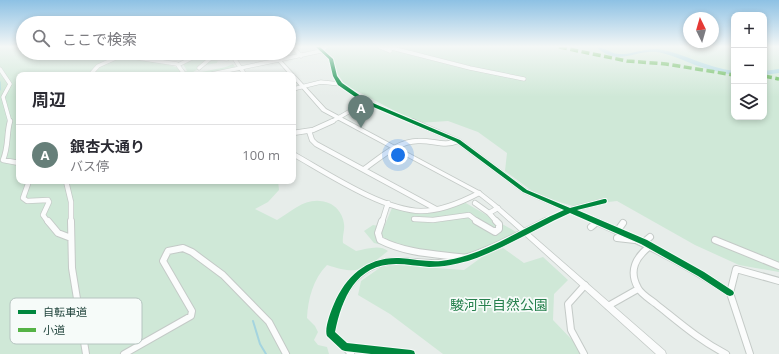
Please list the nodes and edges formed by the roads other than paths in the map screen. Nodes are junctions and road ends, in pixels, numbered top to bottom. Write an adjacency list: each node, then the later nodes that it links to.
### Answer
1 (104, 64): 14 (street)
2 (170, 64): 10 (street)
3 (181, 64): 10 (street)
4 (204, 64): 12 (street)
5 (239, 64): 11 (street)
6 (259, 64): 11 (street)
7 (281, 64): 18 (street)
8 (332, 64): 21 (street)
9 (453, 64): 19 (street)
10 (178, 65): 15 (street)
11 (240, 67): 16 (street); 17 (street)
12 (200, 68)
13 (0, 69): 31 (street)
14 (93, 72)
15 (183, 72)
16 (219, 72)
17 (243, 72)
18 (288, 72)
19 (524, 79)
20 (296, 80): 22 (street)
21 (340, 84): 22 (street); 24 (street)
22 (302, 87): 23 (street); 25 (street)
23 (296, 88)
24 (366, 102): 25 (street); 28 (street)
25 (339, 118): 26 (street); 29 (street)
26 (309, 131): 27 (street); 32 (street)
27 (296, 133)
28 (458, 141): 29 (street); 41 (street)
29 (396, 149): 32 (street); 35 (street)
30 (296, 156): 37 (street)
31 (16, 162)
32 (364, 169): 40 (street)
33 (28, 184): 50 (street)
34 (67, 184): 50 (street)
35 (479, 193): 39 (street); 40 (street)
36 (604, 201): 41 (street)
37 (388, 204): 40 (street); 54 (street)
38 (475, 204): 42 (street)
39 (498, 208): 42 (street); 48 (street)
40 (436, 209)
41 (569, 210): 44 (street); 48 (street)
42 (489, 213): 43 (street)
43 (414, 219)
44 (597, 222): 46 (street); 47 (street)
45 (622, 222): 47 (street)
46 (591, 227)
47 (618, 230): 53 (street)
48 (526, 232): 54 (street); 57 (street)
49 (650, 237): 53 (street)
50 (71, 238): 60 (street)
51 (617, 238): 53 (street)
52 (715, 240): 55 (street)
53 (644, 242): 58 (street); 59 (street)
54 (468, 258): 65 (street)
55 (779, 266)
56 (779, 281): 59 (street)
57 (585, 285): 61 (street); 71 (street)
58 (638, 289): 61 (street); 73 (street)
59 (730, 293): 74 (street)
60 (77, 298)
61 (608, 306): 72 (street)
62 (84, 344): 66 (street)
63 (142, 344): 67 (street)
64 (142, 344): 68 (street)
65 (345, 347): 69 (street); 70 (street)
66 (86, 354)
67 (124, 354)
68 (286, 354)
69 (351, 354)
70 (411, 354)
71 (584, 354)
72 (662, 354)
73 (726, 354)
74 (750, 354)

